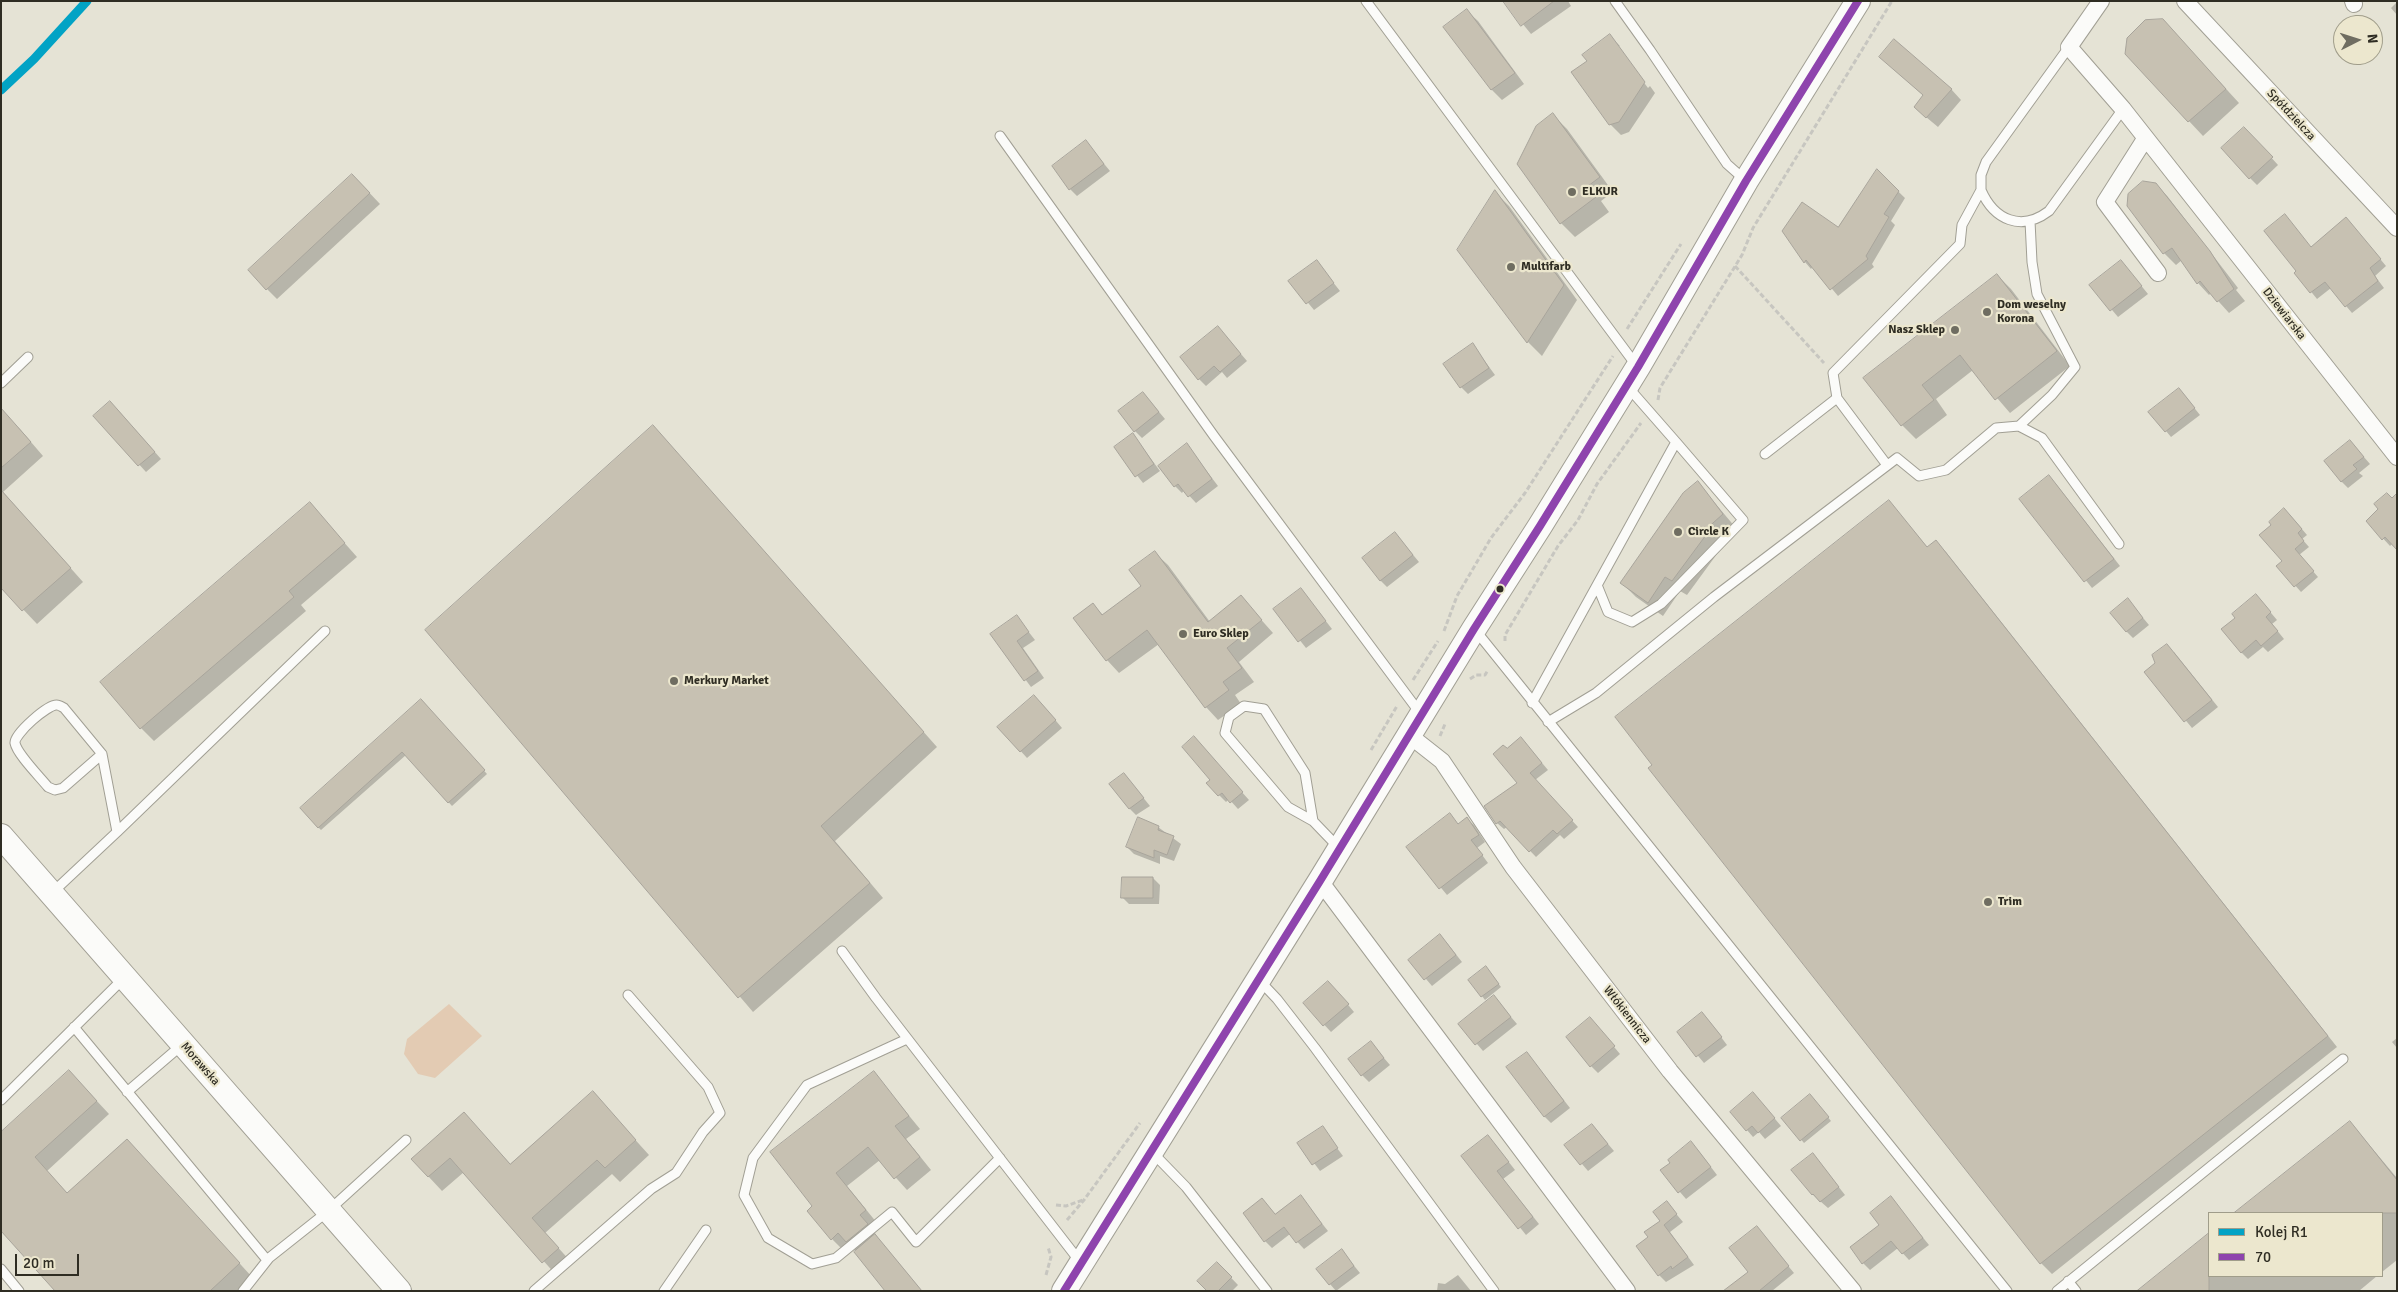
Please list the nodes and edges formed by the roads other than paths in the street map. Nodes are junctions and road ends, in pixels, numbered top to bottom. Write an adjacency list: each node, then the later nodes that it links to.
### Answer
1 (1366, 1): 16 (lane)
2 (1615, 1): 10 (lane)
3 (1858, 1): 10 (street)
4 (2101, 1): 6 (street)
5 (2185, 1): 13 (street, Spółdzielcza)
6 (2069, 47): 7 (street, Dziewiarska); 11 (lane)
7 (2123, 109): 9 (street, Dziewiarska); 12 (lane)
8 (1000, 136): 29 (lane)
9 (2145, 139): 14 (street); 22 (street, Dziewiarska)
10 (1746, 181): 16 (street)
11 (1980, 190): 12 (lane); 18 (lane)
12 (2030, 221): 19 (lane)
13 (2397, 228)
14 (2158, 273)
15 (28, 357): 17 (lane)
16 (1632, 376): 20 (lane); 26 (street)
17 (1, 383)
18 (1837, 398): 21 (lane); 23 (lane)
19 (2020, 426): 23 (lane); 24 (lane)
20 (1676, 442): 25 (lane); 25 (lane)
21 (1765, 454)
22 (2397, 458)
23 (1887, 465): 30 (lane)
24 (2119, 544)
25 (1597, 585): 28 (lane)
26 (1474, 629): 28 (lane); 29 (street)
27 (325, 631): 34 (lane)
28 (1532, 702): 30 (lane)
29 (1421, 715): 31 (street)
30 (1548, 722): 68 (lane)
31 (1409, 735): 36 (street); 67 (street, Włókiennicza)
32 (102, 754): 32 (lane); 34 (lane)
33 (1313, 821): 33 (lane); 36 (lane)
34 (117, 832): 38 (lane)
35 (1, 836): 38 (street, Morawska)
36 (1340, 849): 37 (street)
37 (1320, 881): 41 (street); 66 (street)
38 (53, 893): 40 (street, Morawska)
39 (842, 951): 44 (lane)
40 (125, 977): 43 (lane); 45 (street, Morawska)
41 (1259, 980): 50 (street); 65 (lane)
42 (628, 995): 61 (lane)
43 (74, 1027): 47 (lane); 48 (lane)
44 (907, 1038): 51 (lane); 51 (lane)
45 (183, 1044): 47 (lane); 52 (street, Morawska)
46 (2343, 1059): 57 (lane)
47 (127, 1092): 54 (lane)
48 (1, 1100)
49 (406, 1140): 52 (lane)
50 (1151, 1151): 55 (street); 64 (lane)
51 (1000, 1158): 55 (lane)
52 (327, 1212): 54 (lane); 60 (street, Morawska)
53 (706, 1230): 62 (lane)
54 (267, 1260): 59 (lane)
55 (1081, 1263): 63 (street)
56 (1, 1269): 58 (lane)
57 (2068, 1281): 69 (lane); 70 (lane)
58 (19, 1291)
59 (243, 1291)
60 (399, 1291)
61 (534, 1291)
62 (664, 1291)
63 (1064, 1291)
64 (1267, 1291)
65 (1494, 1291)
66 (1627, 1291)
67 (1853, 1291)
68 (2007, 1291)
69 (2057, 1291)
70 (2076, 1291)

